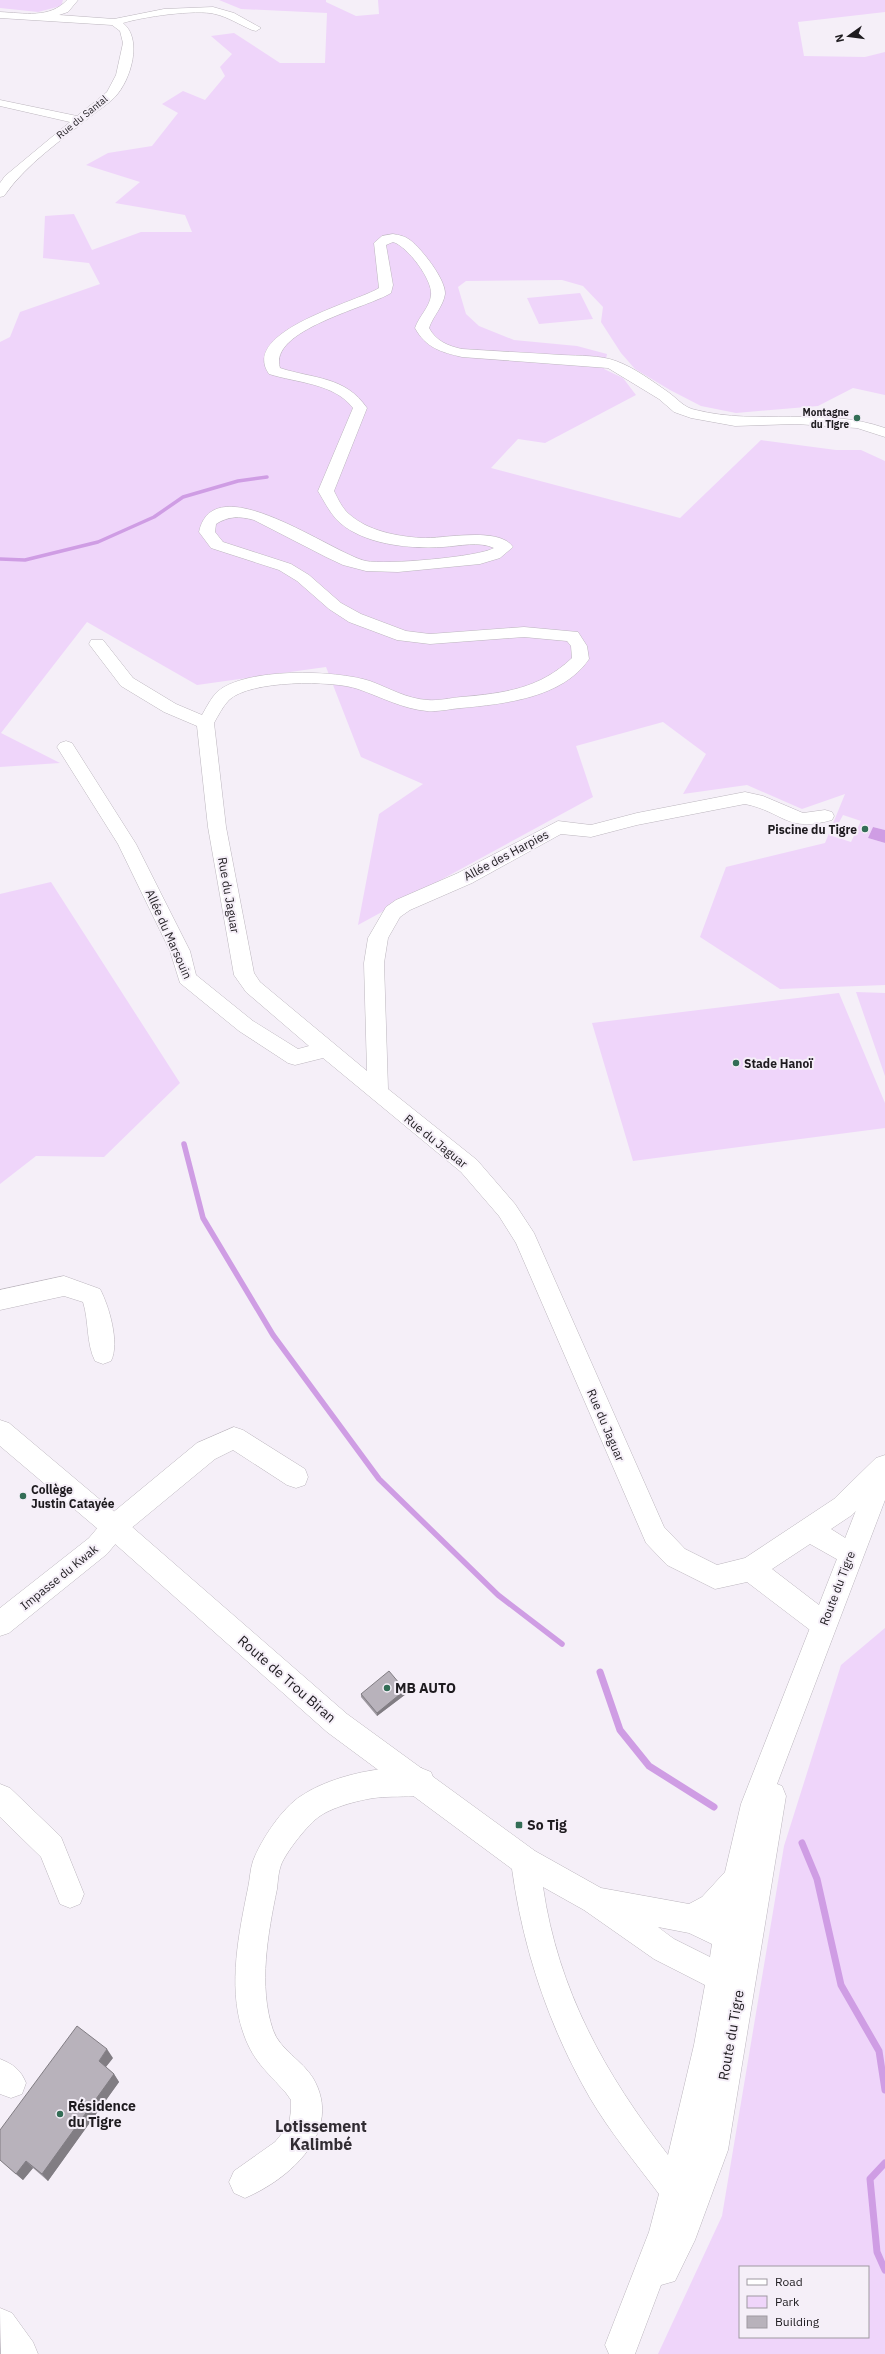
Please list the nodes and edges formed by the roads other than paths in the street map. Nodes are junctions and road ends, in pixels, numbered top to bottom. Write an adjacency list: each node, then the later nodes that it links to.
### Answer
1 (73, 0): 3 (street)
2 (0, 16): 3 (street); 4 (street)
3 (40, 18): 5 (street)
4 (0, 19)
5 (115, 22): 6 (street); 8 (street, Rue du Santal)
6 (256, 28)
7 (0, 103): 8 (street)
8 (79, 120): 9 (street, Rue du Santal)
9 (0, 193)
10 (885, 433): 12 (street)
11 (97, 644): 12 (street)
12 (205, 723): 15 (street, Rue du Jaguar)
13 (66, 747): 15 (street, Allée du Marsouin)
14 (825, 816): 16 (street, Allée des Harpies)
15 (326, 1048): 16 (street, Rue du Jaguar)
16 (378, 1092): 25 (street, Rue du Jaguar)
17 (0, 1300): 18 (street)
18 (103, 1354)
19 (0, 1430): 22 (street, Route de Trou Biran)
20 (885, 1467): 23 (street, Rue du Jaguar); 24 (street, Route du Tigre)
21 (296, 1477): 22 (street, Impasse du Kwak)
22 (114, 1527): 26 (street, Impasse du Kwak); 29 (street, Route de Trou Biran)
23 (810, 1530): 24 (street); 25 (street, Rue du Jaguar)
24 (850, 1554): 27 (street, Route du Tigre)
25 (751, 1569): 27 (street)
26 (0, 1624)
27 (823, 1624): 28 (street, Route du Tigre)
28 (791, 1710): 32 (street, Route du Tigre); 36 (street, Route du Tigre)
29 (421, 1782): 31 (street, Route de Trou Biran); 38 (street)
30 (0, 1798): 33 (street)
31 (525, 1861): 34 (street, Route de Trou Biran); 39 (street)
32 (738, 1880): 35 (street); 36 (street, Route du Tigre)
33 (70, 1894)
34 (594, 1900): 35 (street, Route de Trou Biran); 37 (street, Route de Trou Biran)
35 (691, 1918): 36 (street, Route de Trou Biran)
36 (737, 1941): 37 (street, Route du Tigre)
37 (730, 1980): 39 (street, Route du Tigre); 41 (street, Route du Tigre)
38 (245, 2182)
39 (676, 2190): 41 (street, Route du Tigre)
40 (0, 2325): 42 (street)
41 (619, 2349)
42 (21, 2354)

